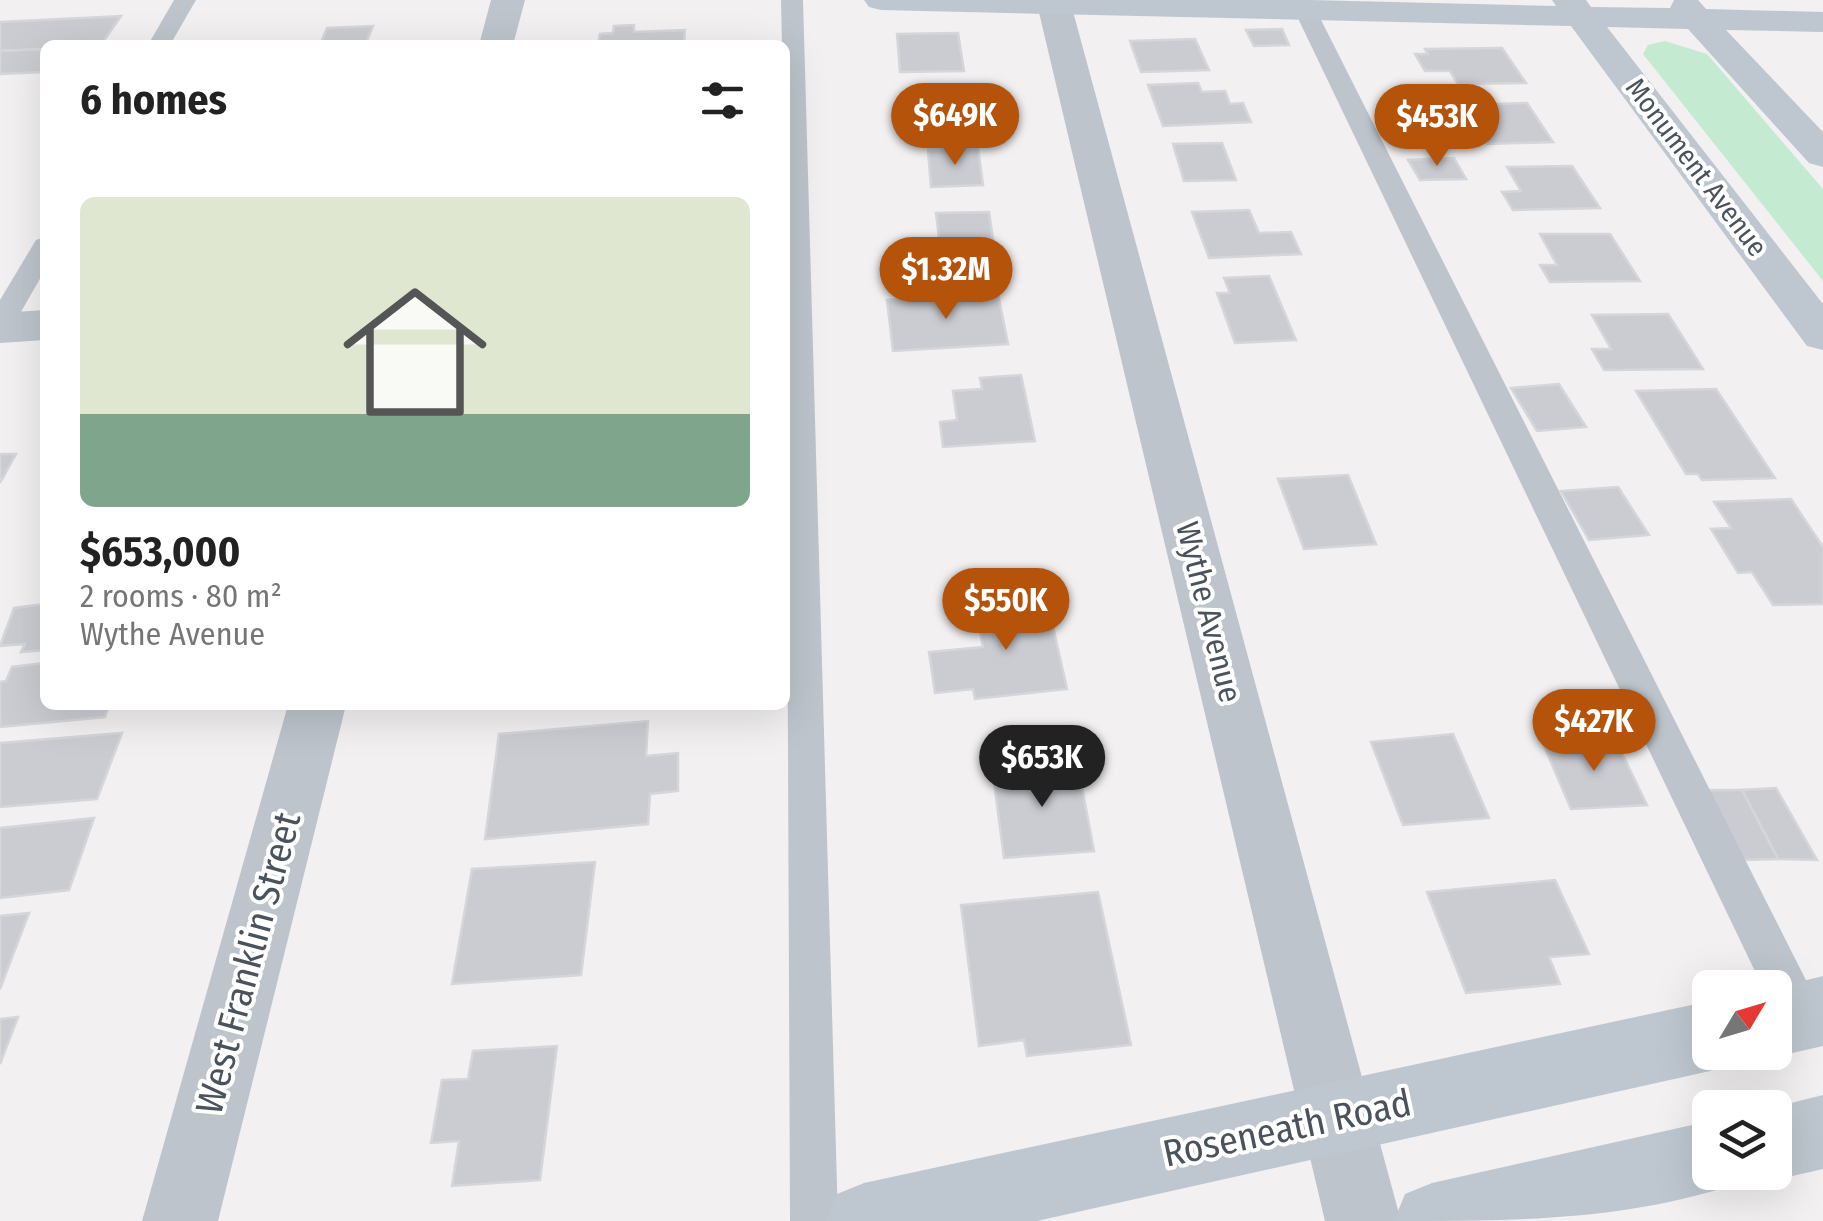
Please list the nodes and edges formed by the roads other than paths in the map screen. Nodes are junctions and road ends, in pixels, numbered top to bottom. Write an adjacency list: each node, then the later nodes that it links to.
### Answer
1 (185, 0): 10 (lane)
2 (508, 0): 11 (street)
3 (792, 0): 23 (lane)
4 (881, 0): 5 (street)
5 (1054, 4): 7 (street); 20 (street, Wythe Avenue)
6 (1577, 9): 7 (street); 8 (street); 16 (street, Monument Avenue)
7 (1305, 10): 18 (lane)
8 (1689, 10): 9 (street); 12 (street)
9 (1823, 22)
10 (162, 40)
11 (497, 40)
12 (1823, 154)
13 (40, 255): 15 (lane)
14 (40, 325): 15 (street)
15 (0, 326)
16 (1823, 335)
17 (316, 710): 22 (street, West Franklin Street)
18 (1799, 1016)
19 (1692, 1040): 20 (street, Roseneath Road)
20 (1336, 1118): 24 (street, Roseneath Road); 25 (street, Wythe Avenue)
21 (1692, 1162): 26 (street)
22 (180, 1221)
23 (814, 1221)
24 (864, 1221)
25 (1362, 1221)
26 (1432, 1221)

